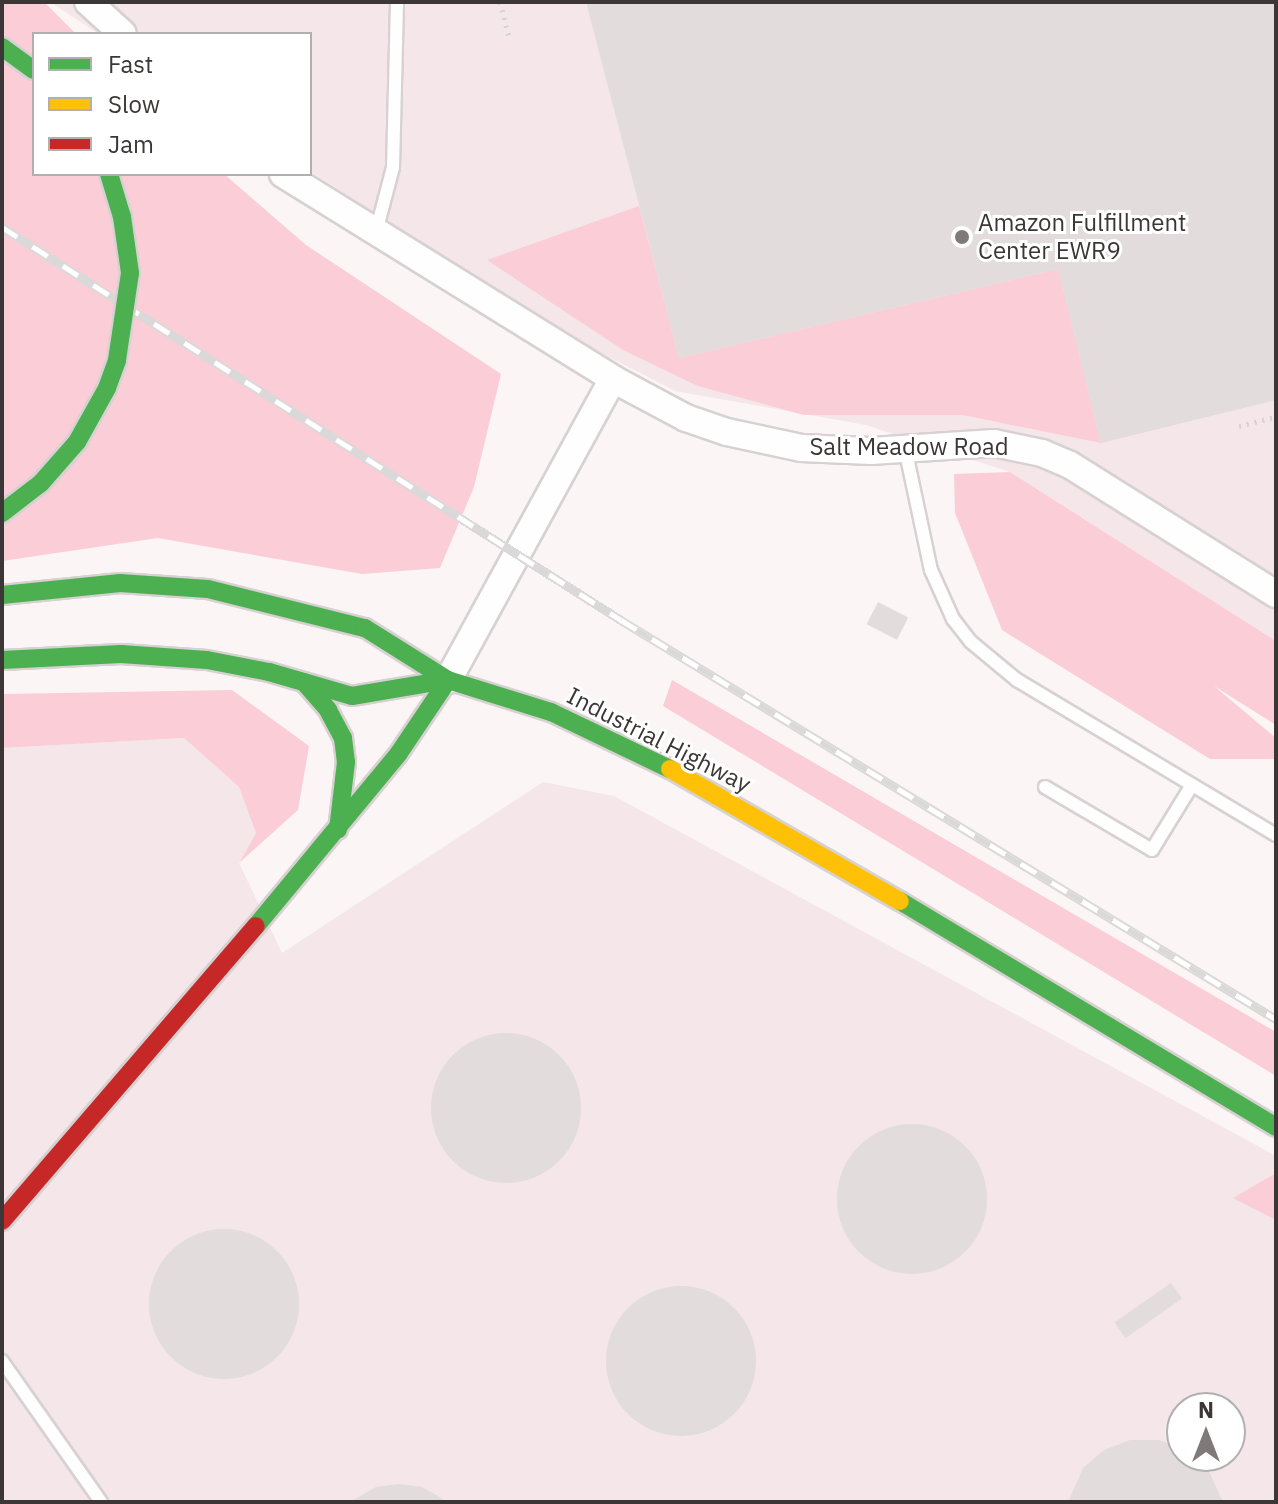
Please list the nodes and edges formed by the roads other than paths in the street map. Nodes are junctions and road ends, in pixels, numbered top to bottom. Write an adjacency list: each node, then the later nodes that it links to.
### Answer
1 (88, 2): 3 (street)
2 (397, 2): 8 (lane)
3 (121, 32)
4 (2, 47): 5 (main road)
5 (32, 69)
6 (110, 176): 11 (main road, bridge)
7 (286, 176): 8 (street, Salt Meadow Road)
8 (376, 232): 9 (street, Salt Meadow Road)
9 (613, 379): 10 (street, Salt Meadow Road); 15 (street)
10 (905, 448): 12 (street, Salt Meadow Road); 17 (lane)
11 (2, 513)
12 (1276, 594)
13 (2, 595): 15 (main road)
14 (2, 660): 16 (main road)
15 (448, 680): 16 (main road); 19 (main road); 21 (main road, Industrial Highway)
16 (304, 682): 19 (main road)
17 (1192, 785): 18 (lane); 20 (lane)
18 (1045, 787)
19 (338, 830): 22 (main road)
20 (1276, 835)
21 (1276, 1127)
22 (2, 1221)
23 (2, 1361): 24 (lane)
24 (101, 1502)

